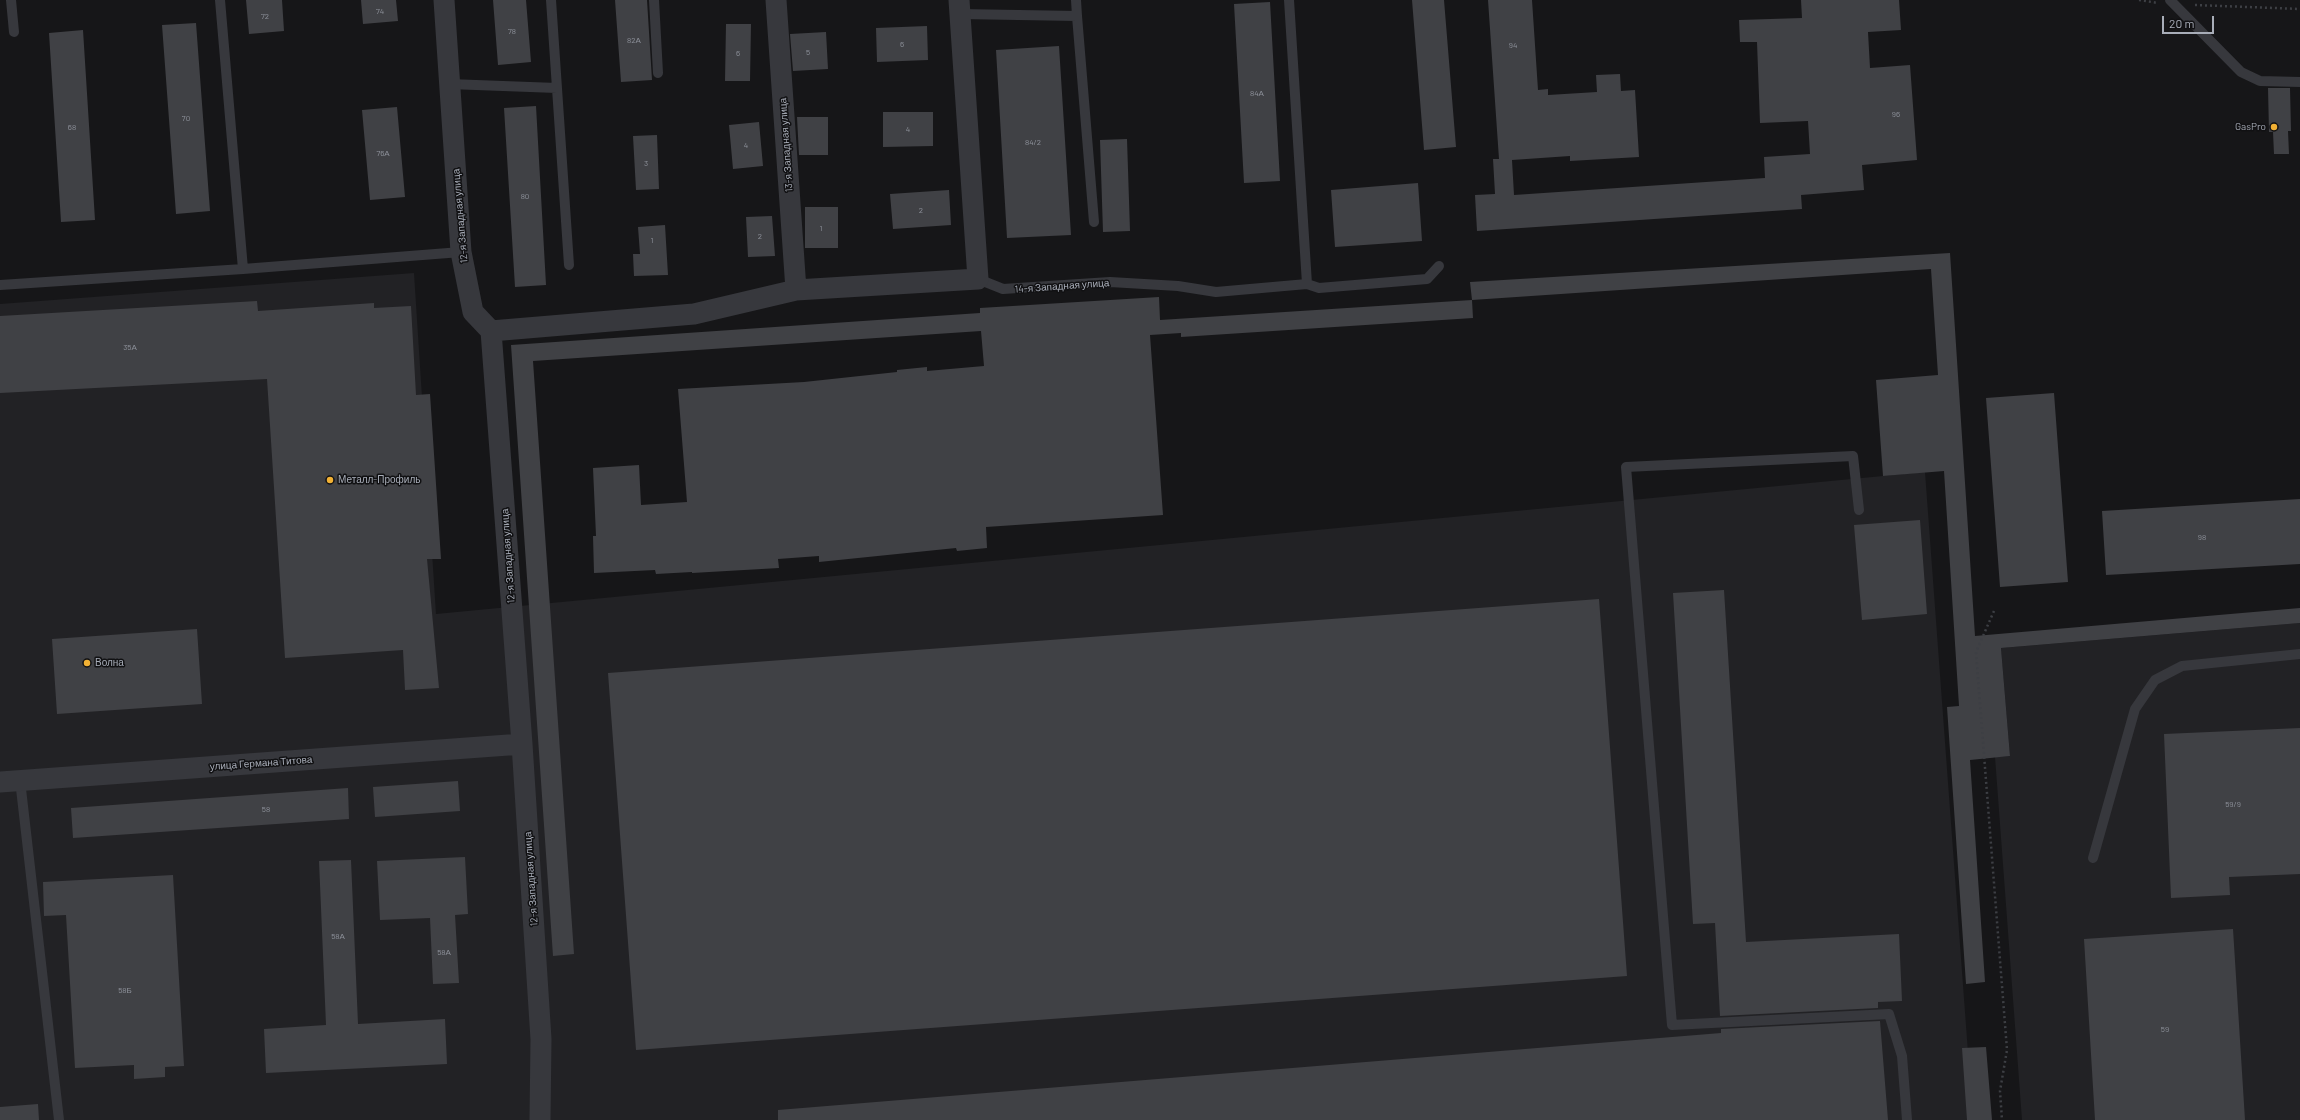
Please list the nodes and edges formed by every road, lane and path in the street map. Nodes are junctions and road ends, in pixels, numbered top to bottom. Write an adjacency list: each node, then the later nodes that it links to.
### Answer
1 (11, 0): 14 (lane)
2 (220, 0): 23 (lane)
3 (444, 0): 17 (street, 12-я Западная улица)
4 (551, 0): 18 (lane)
5 (654, 0): 15 (lane)
6 (776, 0): 27 (street, 13-я Западная улица)
7 (1076, 0): 13 (lane)
8 (1289, 0): 25 (lane)
9 (2139, 0): 10 (path)
10 (2172, 2): 12 (path); 16 (lane)
11 (960, 7): 13 (lane); 24 (street)
12 (2300, 9)
13 (1076, 16): 19 (lane)
14 (14, 32)
15 (658, 73)
16 (2300, 82)
17 (449, 84): 18 (lane); 20 (street, 12-я Западная улица)
18 (557, 88): 21 (lane)
19 (1094, 222)
20 (461, 252): 23 (lane); 28 (street, 12-я Западная улица)
21 (570, 265)
22 (1439, 266): 25 (lane, 14-я Западная улица)
23 (243, 269): 26 (lane)
24 (978, 279): 25 (lane, 14-я Западная улица); 27 (street)
25 (1307, 284)
26 (0, 285)
27 (796, 290): 28 (street)
28 (491, 331): 32 (street, 12-я Западная улица)
29 (1859, 510): 37 (lane)
30 (1994, 612): 38 (path)
31 (2300, 654): 34 (lane)
32 (522, 744): 33 (street, улица Германа Титова); 36 (street, 12-я Западная улица)
33 (10, 781): 35 (lane)
34 (2093, 858)
35 (59, 1120)
36 (540, 1120)
37 (1907, 1120)
38 (2002, 1120)

